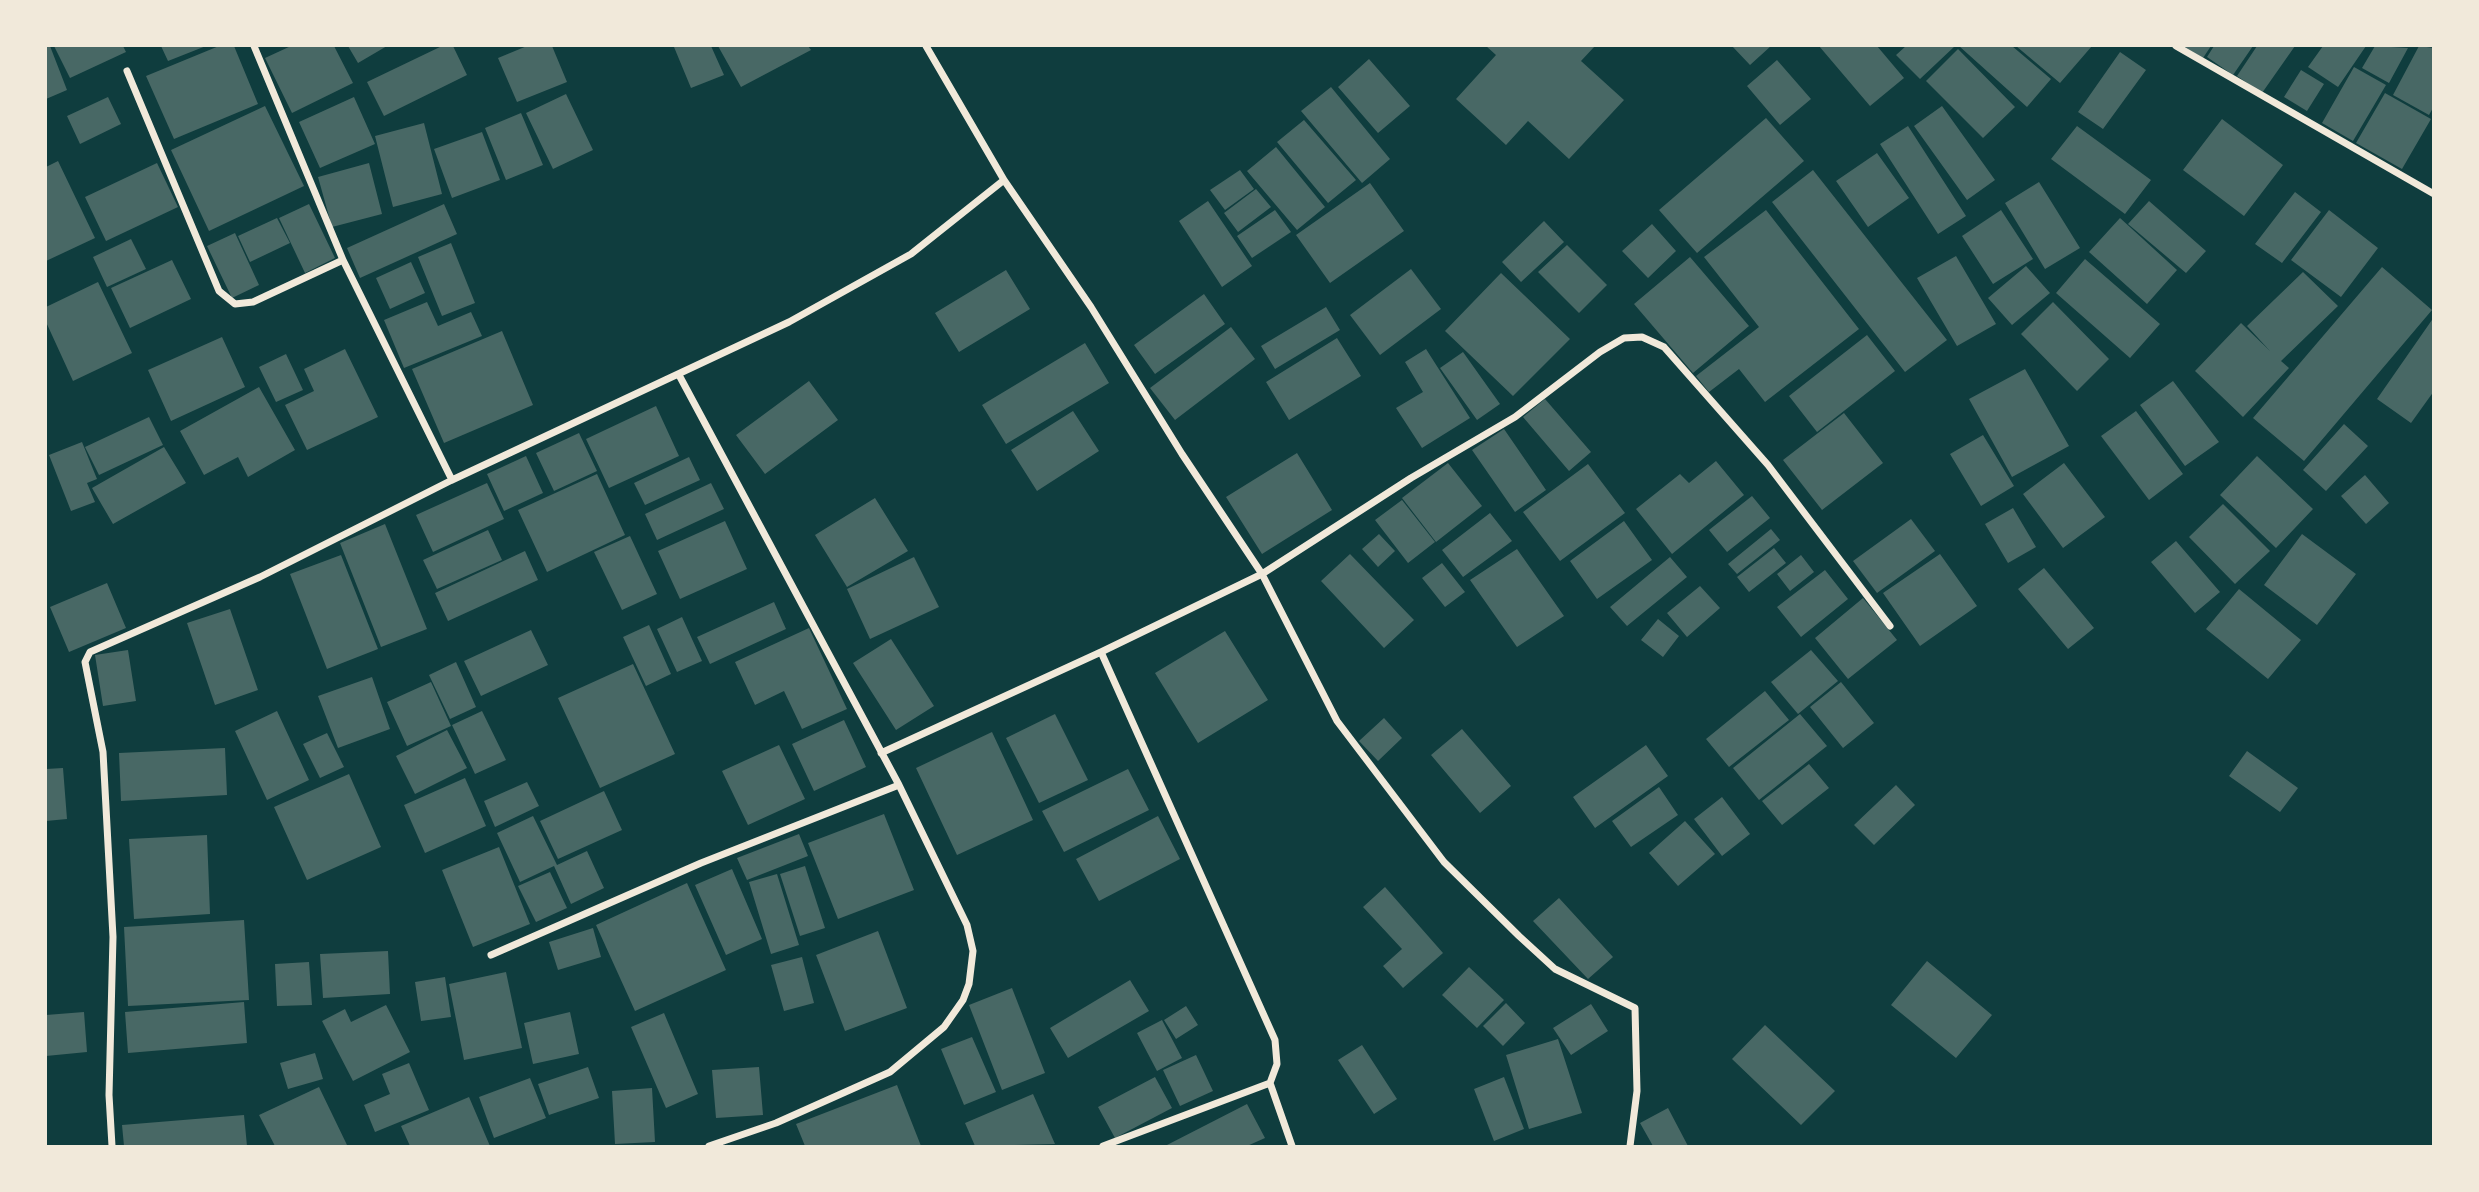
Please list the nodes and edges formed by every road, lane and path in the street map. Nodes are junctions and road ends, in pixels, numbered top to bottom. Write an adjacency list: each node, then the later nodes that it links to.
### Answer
1 (254, 46): 7 (street)
2 (926, 46): 5 (street)
3 (2176, 46): 6 (street)
4 (127, 71): 7 (street)
5 (1004, 180): 8 (street); 10 (street)
6 (2434, 194)
7 (343, 260): 9 (street)
8 (679, 375): 9 (street); 13 (street)
9 (452, 480): 17 (street)
10 (1262, 574): 11 (street); 12 (street); 21 (street)
11 (1890, 626)
12 (1101, 652): 13 (street); 16 (street)
13 (881, 752): 14 (street)
14 (899, 785): 15 (street); 18 (street)
15 (491, 955)
16 (1270, 1083): 19 (street); 20 (street)
17 (112, 1146)
18 (709, 1146)
19 (1103, 1146)
20 (1292, 1146)
21 (1630, 1146)

